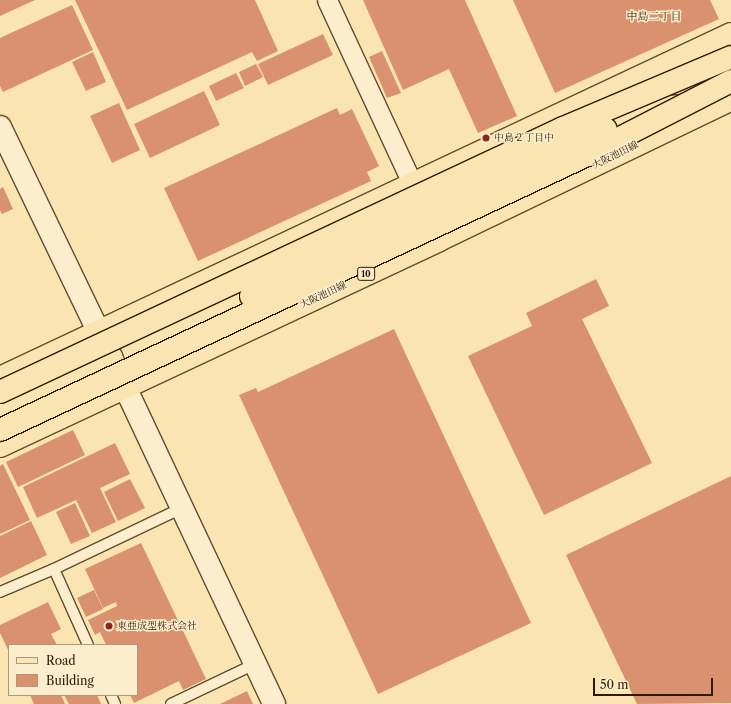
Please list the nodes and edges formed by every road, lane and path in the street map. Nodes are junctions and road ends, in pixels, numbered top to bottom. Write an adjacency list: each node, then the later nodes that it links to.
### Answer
1 (327, 0): 7 (street)
2 (731, 34): 7 (main road)
3 (731, 56): 13 (main road, bridge)
4 (731, 81): 15 (main road, bridge)
5 (731, 99): 8 (main road, 大阪池田線 / 10); 15 (main road, bridge)
6 (0, 127): 9 (street)
7 (413, 185): 8 (street); 9 (main road)
8 (439, 240): 12 (main road, 大阪池田線 / 10)
9 (98, 332): 10 (street); 11 (main road)
10 (112, 358): 12 (street); 14 (main road)
11 (0, 378)
12 (125, 387): 16 (main road, 大阪池田線 / 10); 17 (street)
13 (0, 392)
14 (0, 409)
15 (0, 429)
16 (0, 446)
17 (182, 508): 18 (lane); 21 (street)
18 (54, 569): 19 (lane); 20 (lane)
19 (0, 592)
20 (88, 644)
21 (255, 664): 22 (lane); 23 (street)
22 (171, 704)
23 (274, 704)

